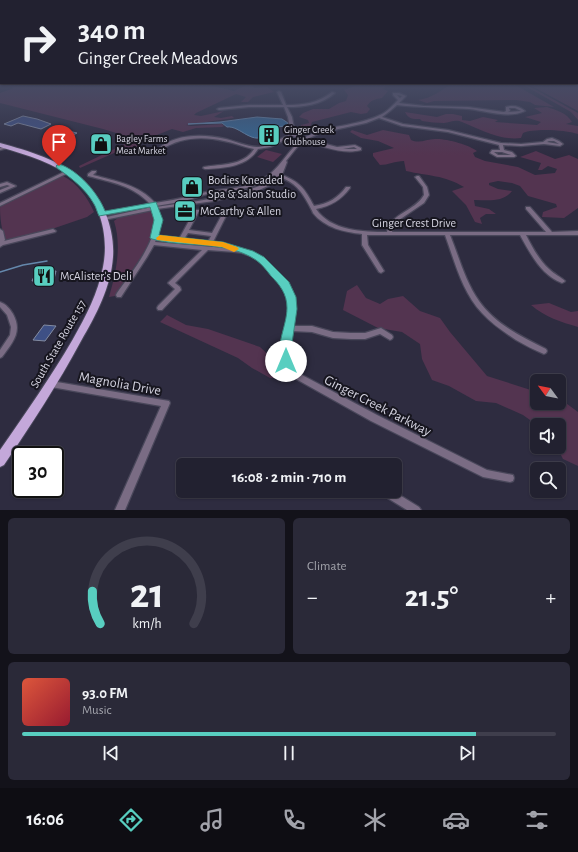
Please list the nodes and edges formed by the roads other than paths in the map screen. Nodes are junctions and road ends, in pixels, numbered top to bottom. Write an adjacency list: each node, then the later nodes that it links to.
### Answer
1 (286, 106): 8 (street)
2 (243, 107): 5 (street)
3 (394, 107): 7 (street)
4 (415, 107): 6 (street)
5 (219, 109)
6 (506, 112): 6 (street)
7 (379, 117): 9 (street); 11 (street)
8 (294, 135): 9 (street); 13 (street)
9 (303, 140): 14 (street); 20 (street)
10 (544, 143): 11 (street)
11 (501, 144): 16 (street)
12 (2, 147): 18 (main road, South State Route 157)
13 (257, 148): 15 (street); 17 (street)
14 (338, 148)
15 (160, 149)
16 (502, 151)
17 (205, 168)
18 (68, 172): 29 (street); 37 (main road, South State Route 157)
19 (94, 172): 32 (street)
20 (276, 175): 24 (street); 27 (street); 33 (street, Ginger Crest Drive)
21 (417, 177): 47 (street)
22 (0, 186): 25 (street)
23 (348, 188): 33 (street)
24 (223, 191): 26 (street); 27 (street)
25 (0, 192)
26 (198, 195): 30 (street); 32 (street)
27 (226, 197): 30 (street)
28 (0, 199): 29 (street)
29 (6, 202): 31 (street)
30 (200, 202): 32 (street)
31 (0, 205)
32 (154, 206): 37 (street); 49 (street)
33 (313, 208): 42 (street, Ginger Crest Drive)
34 (528, 208): 45 (street)
35 (197, 211): 40 (street)
36 (226, 212): 48 (street)
37 (103, 217): 63 (main road, South State Route 157)
38 (0, 231): 52 (street)
39 (53, 231): 52 (street)
40 (186, 231): 41 (street); 50 (street)
41 (201, 233): 48 (street); 51 (street)
42 (364, 233): 47 (street, Ginger Crest Drive); 54 (street)
43 (447, 233): 44 (street, Ginger Crest Drive); 47 (street, Ginger Crest Drive); 61 (street)
44 (522, 233): 45 (street, Ginger Crest Drive); 55 (street)
45 (550, 233): 46 (street, Ginger Crest Drive)
46 (578, 233)
47 (389, 234)
48 (214, 235): 53 (street)
49 (154, 240): 50 (street, Ginger Creek Parkway); 51 (street, Ginger Creek Parkway); 56 (street)
50 (181, 240): 51 (street, Ginger Creek Parkway)
51 (199, 244): 53 (street, Ginger Creek Parkway)
52 (0, 245)
53 (208, 246): 58 (street); 59 (street, Ginger Creek Parkway)
54 (381, 271)
55 (562, 281)
56 (119, 295)
57 (0, 304): 62 (street)
58 (160, 308)
59 (289, 328): 60 (street); 65 (street, Ginger Creek Parkway)
60 (390, 337)
61 (544, 351)
62 (0, 355)
63 (51, 384): 64 (main road, South State Route 157); 67 (street, Magnolia Drive)
64 (0, 461)
65 (510, 478)
66 (396, 498): 68 (street)
67 (120, 510)
68 (416, 510)

